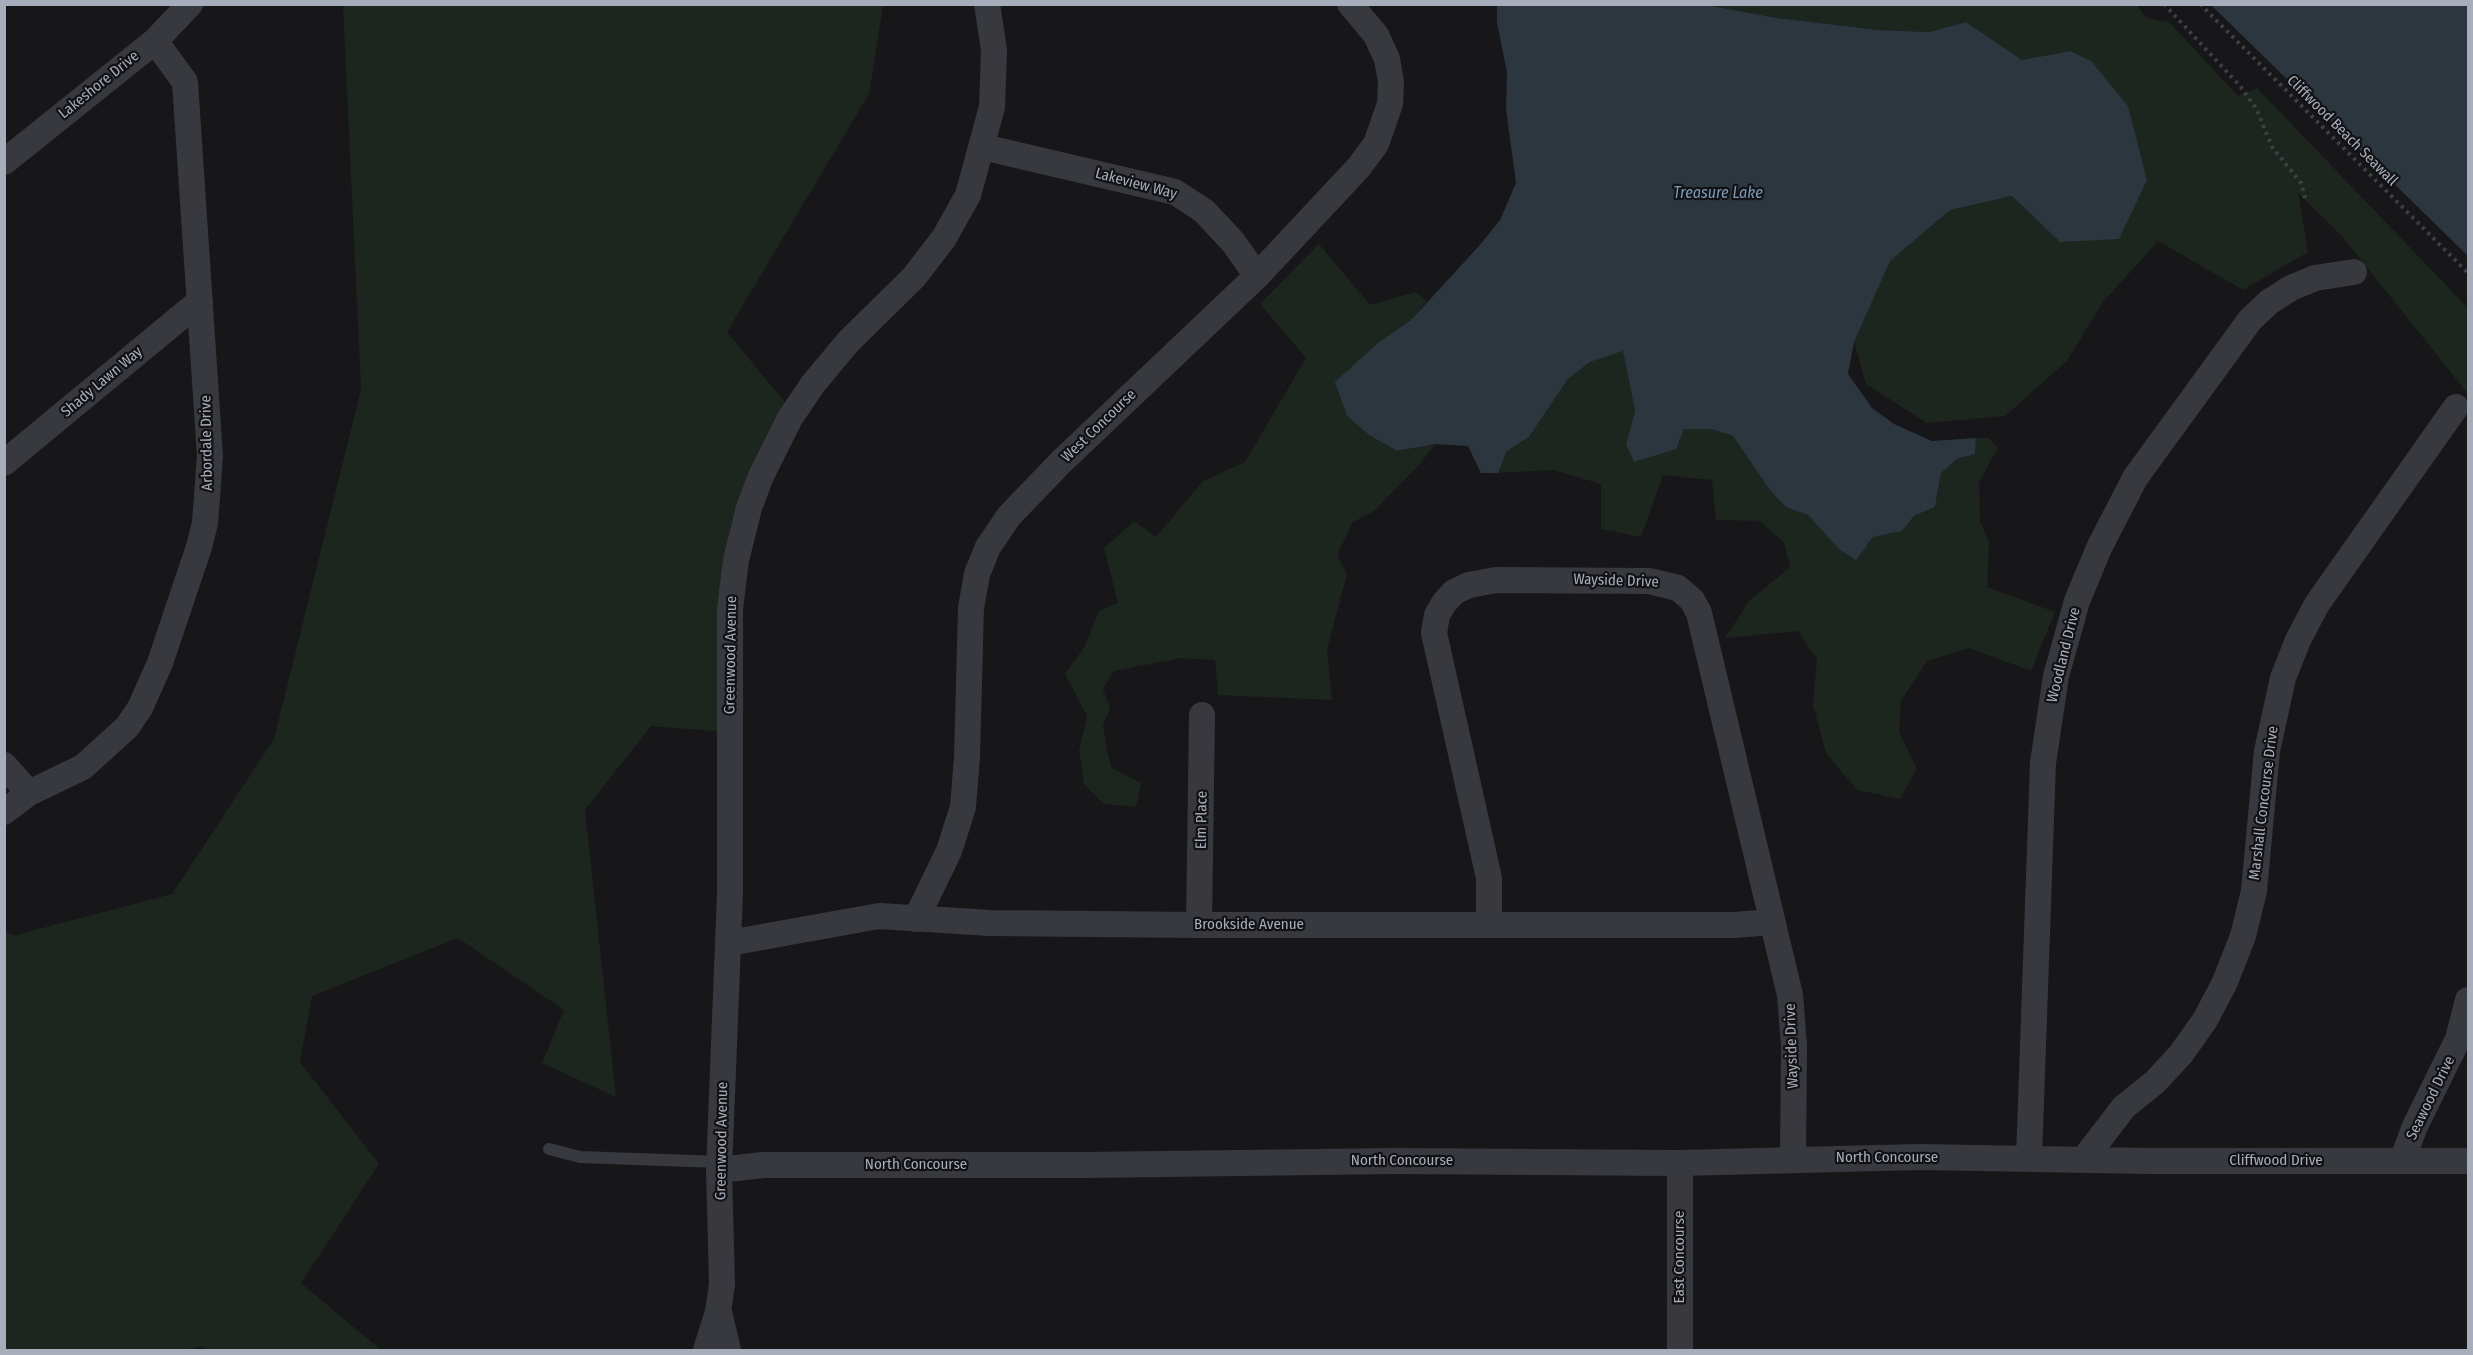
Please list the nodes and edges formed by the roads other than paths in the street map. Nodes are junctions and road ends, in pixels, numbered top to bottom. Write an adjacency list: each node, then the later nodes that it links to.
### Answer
1 (190, 4): 4 (street, Lakeshore Drive)
2 (987, 4): 5 (street, Greenwood Avenue)
3 (1350, 4): 8 (street, West Concourse)
4 (155, 41): 6 (street, Lakeshore Drive); 9 (street, Arbordale Drive)
5 (983, 147): 8 (street, Lakeview Way); 20 (street, Greenwood Avenue)
6 (4, 162)
7 (2355, 272): 24 (street, Woodland Drive)
8 (1257, 276): 16 (street, West Concourse)
9 (200, 300): 11 (street, Shady Lawn Way); 14 (street, Arbordale Drive)
10 (2456, 407): 25 (street, Marshall Concourse Drive)
11 (4, 463)
12 (1202, 715): 19 (street, Elm Place)
13 (4, 765): 14 (street)
14 (28, 793): 15 (street, Arbordale Drive)
15 (4, 812)
16 (916, 919): 19 (street, Brookside Avenue); 20 (street, Brookside Avenue)
17 (1772, 922): 18 (street, Brookside Avenue); 18 (street, Wayside Drive); 23 (street, Wayside Drive)
18 (1489, 924): 19 (street, Brookside Avenue)
19 (1199, 925)
20 (729, 943): 29 (street, Greenwood Avenue)
21 (2469, 1000): 26 (street, Seawood Drive)
22 (549, 1149): 29 (lane)
23 (1793, 1158): 24 (street, North Concourse); 28 (street, North Concourse)
24 (2029, 1158): 25 (street, North Concourse)
25 (2084, 1159): 26 (street, Cliffwood Drive)
26 (2402, 1161): 27 (street, Cliffwood Drive)
27 (2469, 1161)
28 (1680, 1163): 29 (street, North Concourse); 33 (street, East Concourse)
29 (719, 1166): 30 (street, Greenwood Avenue)
30 (718, 1312): 31 (street, Greenwood Avenue); 32 (street, Greenwood Avenue)
31 (706, 1350)
32 (728, 1350)
33 (1680, 1350)

